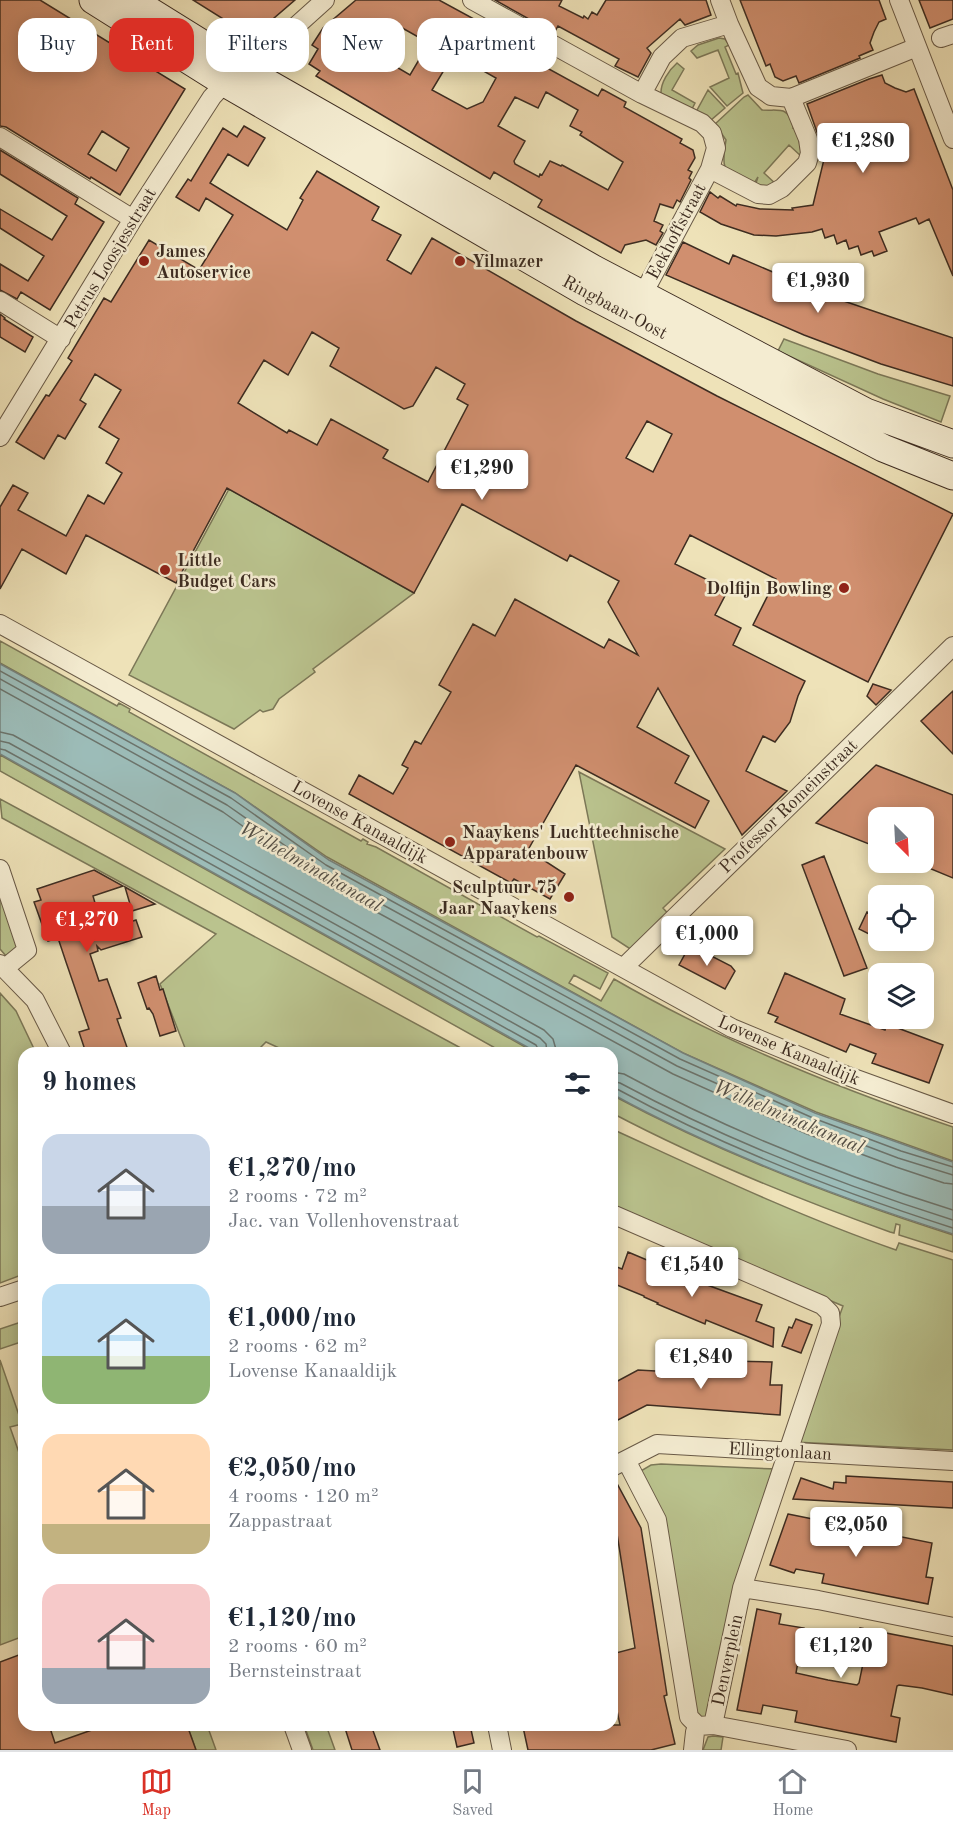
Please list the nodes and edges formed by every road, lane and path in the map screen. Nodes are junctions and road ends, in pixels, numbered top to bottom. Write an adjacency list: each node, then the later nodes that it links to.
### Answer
1 (93, 0): 9 (main road, Ringbaan-Oost)
2 (132, 0): 9 (main road, Ringbaan-Oost)
3 (325, 0): 9 (street, Petrus Loosjesstraat)
4 (472, 0): 10 (street)
5 (720, 0): 7 (street)
6 (899, 0): 8 (street)
7 (729, 24): 10 (street); 11 (street)
8 (917, 47): 11 (street); 13 (street)
9 (234, 76): 15 (street, Petrus Loosjesstraat); 16 (main road, Ringbaan-Oost); 21 (main road, Ringbaan-Oost)
10 (642, 93): 14 (street)
11 (791, 98): 14 (street)
12 (0, 137): 15 (street)
13 (953, 139)
14 (710, 169): 16 (street, Eekhoffstraat)
15 (133, 219): 18 (street, Petrus Loosjesstraat)
16 (643, 294): 20 (main road, Ringbaan-Oost)
17 (0, 301): 18 (street)
18 (61, 339): 19 (street, Petrus Loosjesstraat)
19 (0, 437)
20 (953, 444)
21 (953, 476)
22 (0, 624): 26 (street, Lovense Kanaaldijk)
23 (953, 646): 26 (street, Professor Romeinstraat)
24 (0, 868): 25 (street)
25 (2, 966): 27 (street)
26 (624, 967): 28 (street, Lovense Kanaaldijk)
27 (60, 1047)
28 (953, 1114)
29 (618, 1218): 32 (street, Denverplein)
30 (18, 1290): 31 (street)
31 (0, 1297)
32 (789, 1451): 33 (street, Ellingtonlaan); 34 (street, Ellingtonlaan); 35 (street, Denverplein)
33 (953, 1461)
34 (619, 1463): 37 (street, Denverplein)
35 (742, 1588): 36 (street); 37 (street, Denverplein)
36 (953, 1627)
37 (706, 1726): 42 (street); 43 (street)
38 (295, 1731): 40 (street)
39 (498, 1731): 41 (street)
40 (302, 1750)
41 (502, 1750)
42 (693, 1750)
43 (847, 1750)

